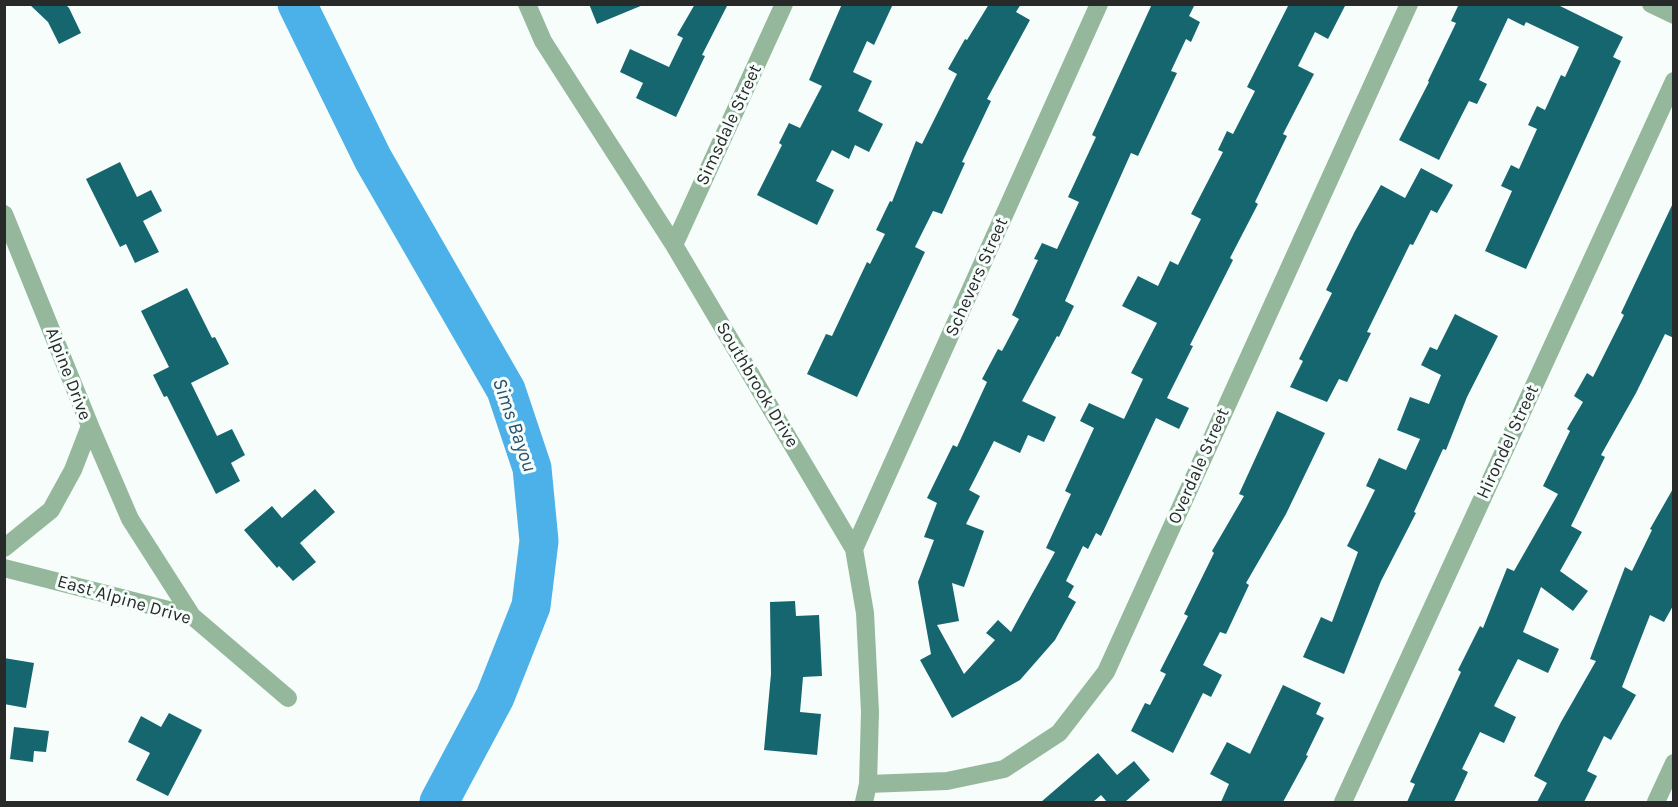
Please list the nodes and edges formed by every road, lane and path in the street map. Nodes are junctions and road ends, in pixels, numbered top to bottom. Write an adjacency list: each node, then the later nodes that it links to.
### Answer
1 (527, 4): 9 (street, Southbrook Drive)
2 (784, 4): 9 (street, Simsdale Street)
3 (1100, 4): 12 (street, Schevers Street)
4 (1409, 4): 17 (street, Overdale Street)
5 (1652, 4): 6 (street)
6 (1674, 15)
7 (1674, 81): 19 (street, Hirondel Street)
8 (4, 214): 10 (street, Alpine Drive)
9 (674, 245): 12 (street, Southbrook Drive)
10 (90, 426): 11 (street, Alpine Drive); 14 (street)
11 (4, 548)
12 (854, 549): 17 (street, Southbrook Drive)
13 (4, 568): 14 (street, East Alpine Drive)
14 (192, 616): 15 (street, East Alpine Drive)
15 (288, 698)
16 (1674, 763): 20 (street)
17 (868, 784): 18 (street, Southbrook Drive)
18 (864, 802)
19 (1343, 802)
20 (1656, 802)

